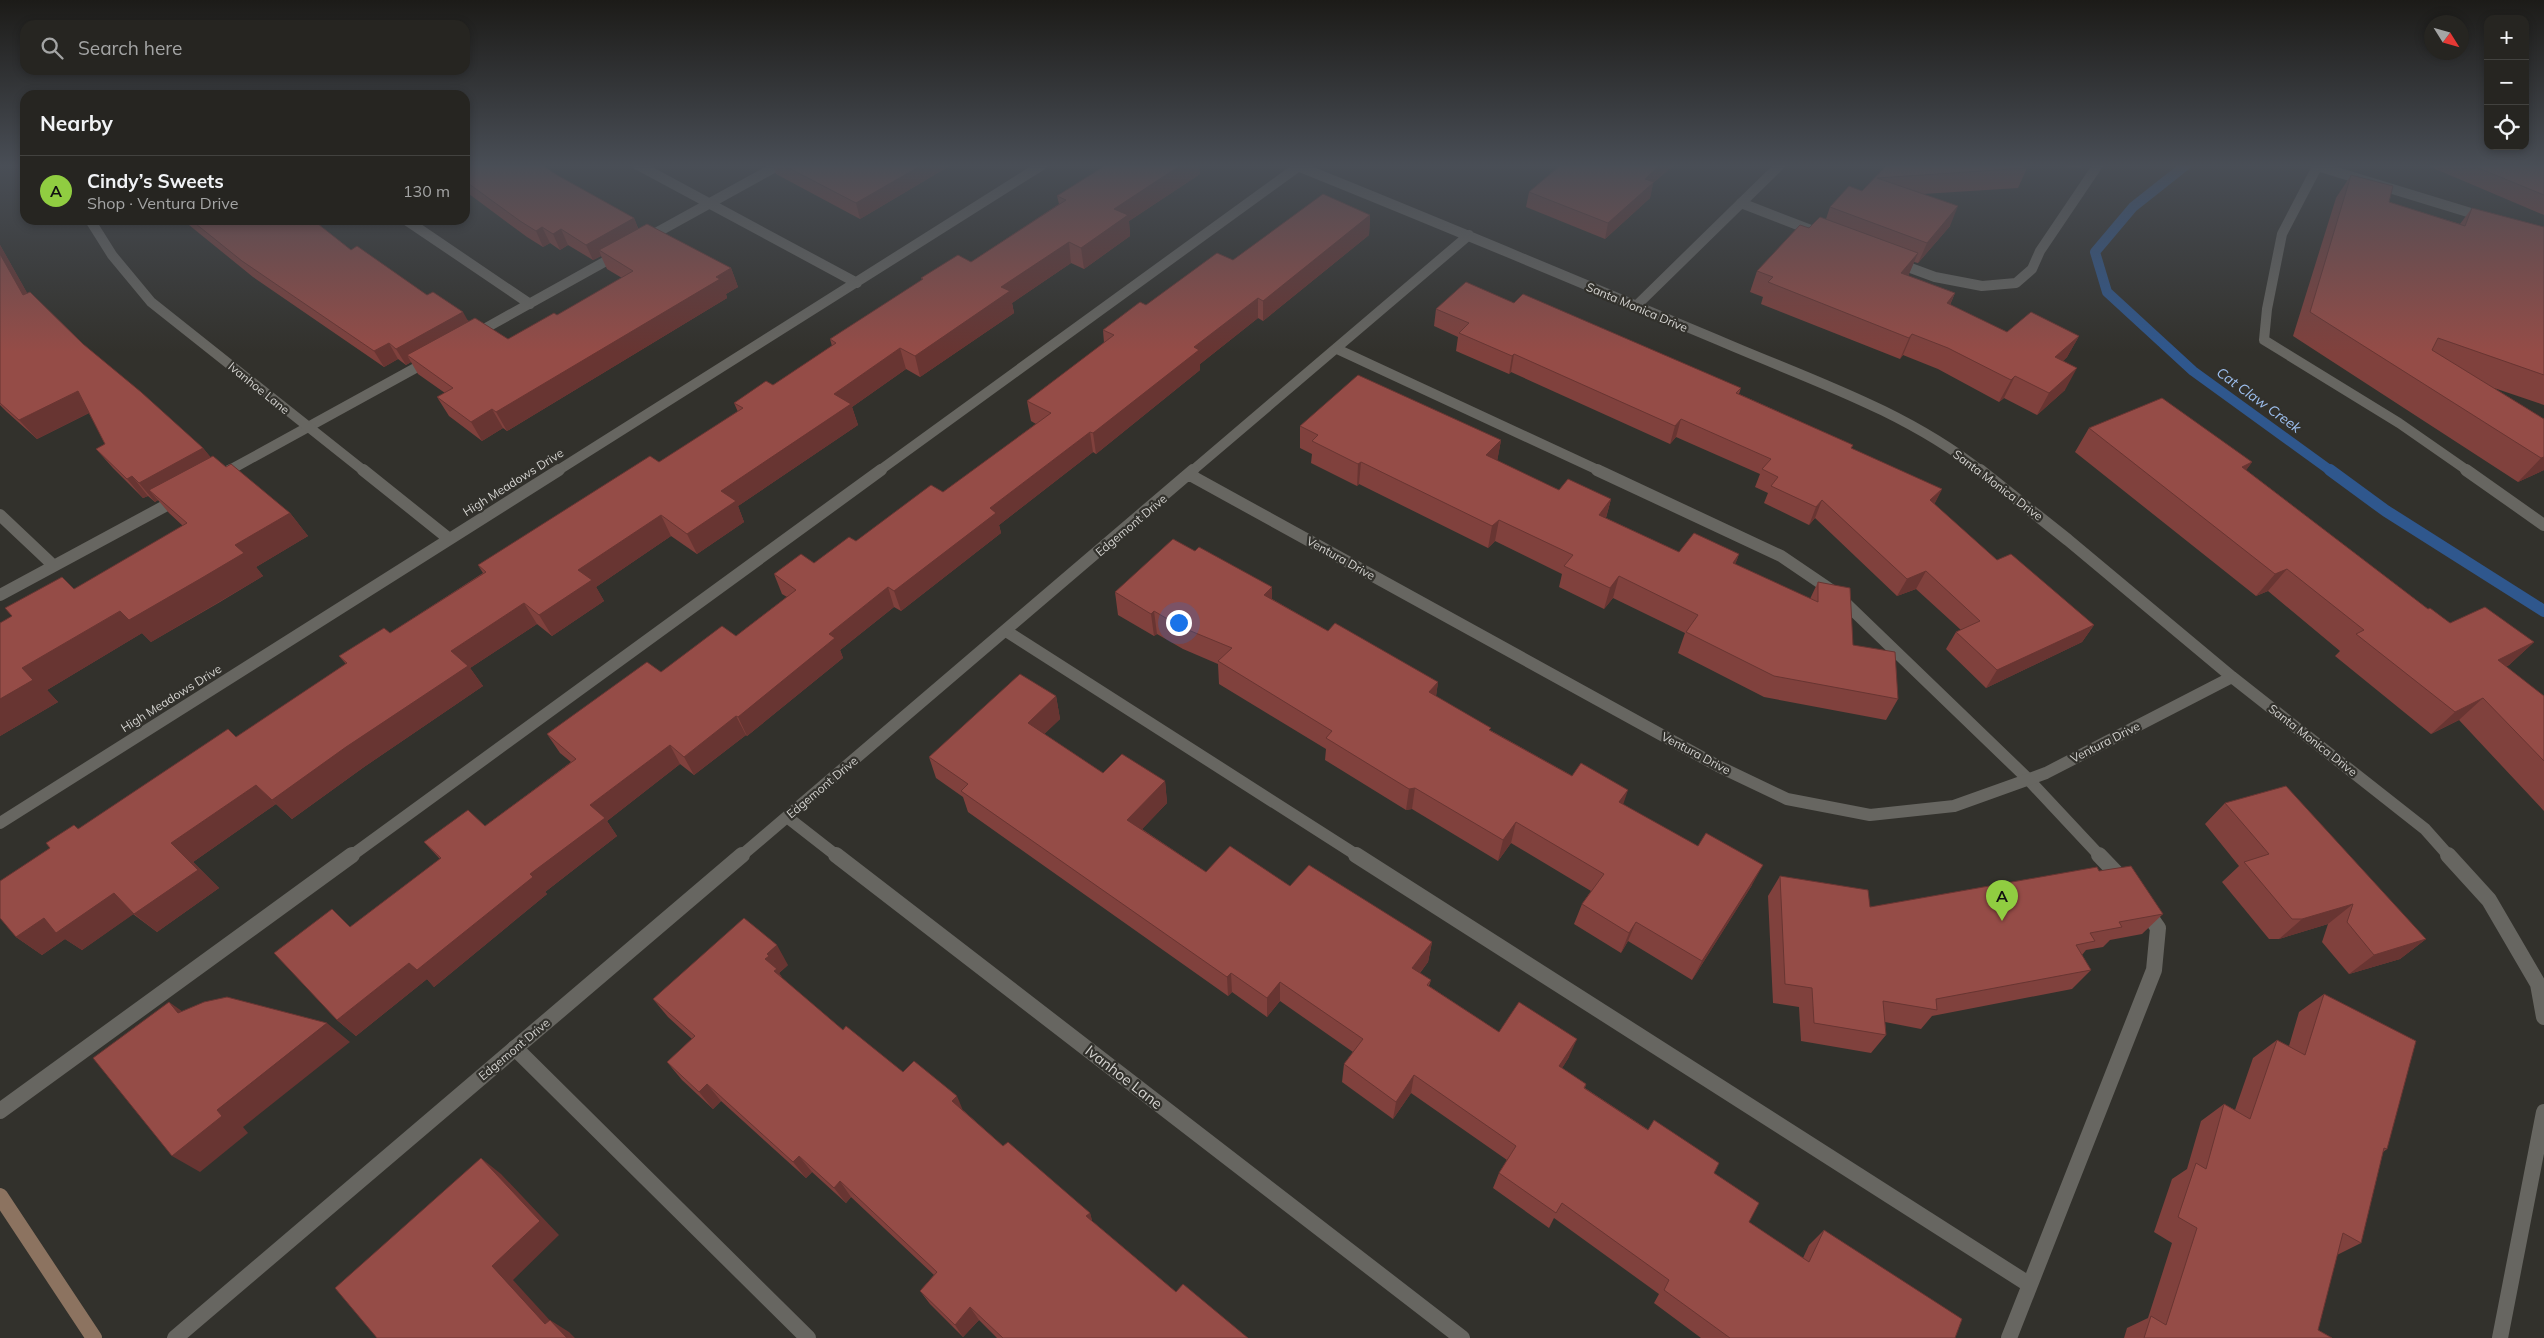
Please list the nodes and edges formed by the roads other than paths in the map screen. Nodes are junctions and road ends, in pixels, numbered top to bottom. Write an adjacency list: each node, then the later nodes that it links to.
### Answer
1 (95, 227): 21 (street, Ivanhoe Lane)
2 (417, 227): 16 (street)
3 (666, 227): 16 (street)
4 (754, 227): 15 (street)
5 (944, 227): 15 (street, High Meadows Drive)
6 (1211, 227): 37 (street)
7 (1450, 227): 12 (street, Santa Monica Drive)
8 (1716, 227): 17 (street)
9 (1804, 227): 13 (street)
10 (2056, 227): 14 (street)
11 (2285, 227): 26 (street)
12 (1469, 235): 17 (street, Santa Monica Drive); 19 (street, Edgemont Drive)
13 (1824, 235)
14 (1889, 260)
15 (857, 283): 27 (street, High Meadows Drive)
16 (530, 304): 18 (street)
17 (1635, 307): 31 (street, Santa Monica Drive)
18 (462, 342)
19 (1336, 349): 22 (street, Edgemont Drive); 32 (street)
20 (436, 356): 21 (street)
21 (309, 428): 23 (street); 27 (street, Ivanhoe Lane)
22 (1190, 475): 30 (street, Edgemont Drive); 32 (street, Ventura Drive)
23 (212, 480)
24 (186, 495): 28 (street)
25 (0, 515): 28 (street)
26 (2544, 525)
27 (448, 538): 34 (street, High Meadows Drive)
28 (54, 566): 29 (street)
29 (0, 596)
30 (1006, 631): 33 (street, Edgemont Drive); 40 (street)
31 (2232, 677): 32 (street, Ventura Drive); 35 (street, Santa Monica Drive)
32 (2028, 779): 40 (street)
33 (787, 817): 36 (street, Edgemont Drive); 44 (street, Ivanhoe Lane)
34 (0, 823)
35 (2544, 1017)
36 (515, 1048): 42 (street, Edgemont Drive); 43 (street)
37 (0, 1111)
38 (2544, 1112): 46 (street)
39 (0, 1196): 41 (street)
40 (2030, 1285): 45 (street)
41 (94, 1338)
42 (175, 1338)
43 (808, 1338)
44 (1462, 1338)
45 (2009, 1338)
46 (2500, 1338)

